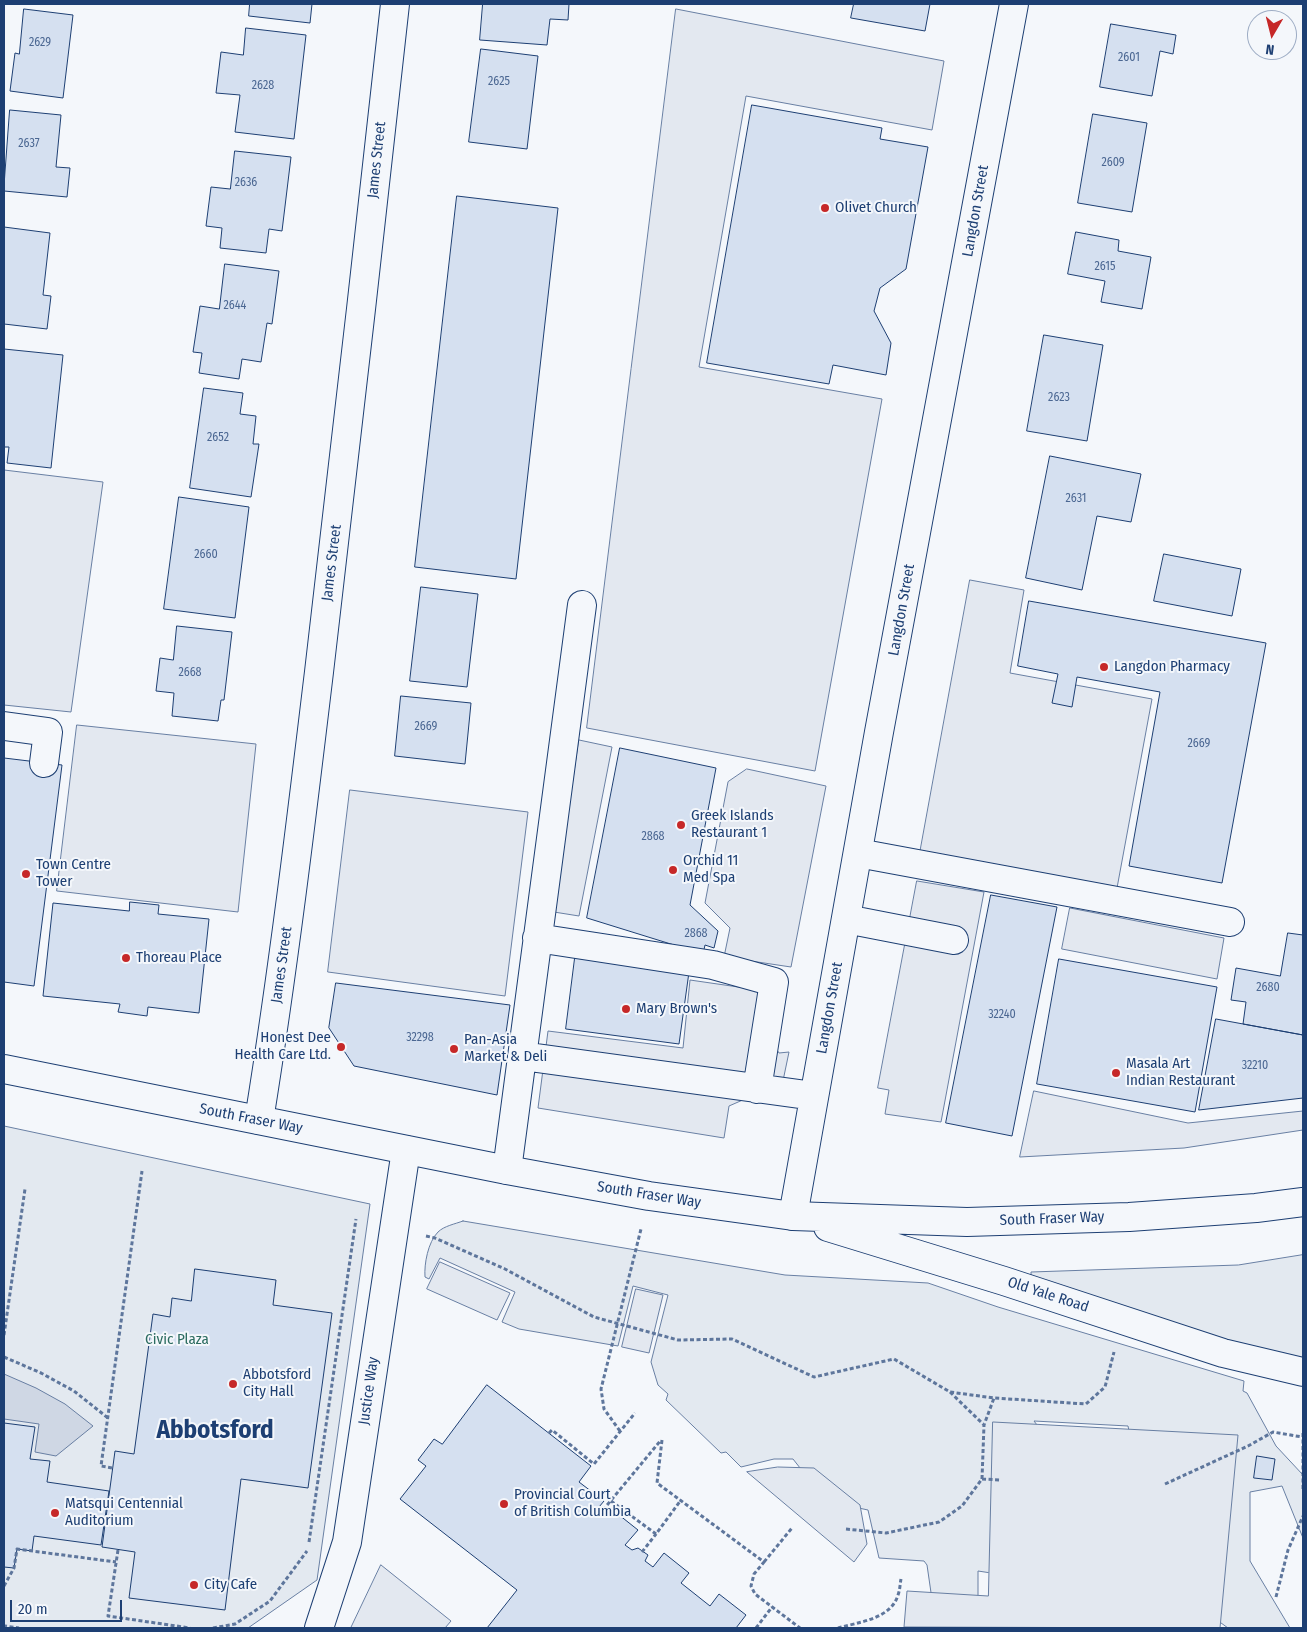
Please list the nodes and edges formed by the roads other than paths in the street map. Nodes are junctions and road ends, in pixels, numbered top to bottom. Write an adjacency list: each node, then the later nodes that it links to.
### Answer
1 (395, 4): 15 (street, James Street)
2 (1014, 4): 6 (street, Langdon Street)
3 (582, 605): 9 (street)
4 (4, 726): 5 (street)
5 (44, 763)
6 (858, 853): 7 (street, Langdon Street); 8 (street)
7 (846, 919): 10 (street); 14 (street, Langdon Street)
8 (1230, 922)
9 (538, 938): 11 (street); 13 (street)
10 (954, 940)
11 (522, 1056): 13 (street); 17 (street)
12 (4, 1069): 15 (street, South Fraser Way)
13 (757, 1089): 14 (street)
14 (814, 1096): 19 (street, Langdon Street)
15 (259, 1120): 16 (street, South Fraser Way)
16 (406, 1150): 17 (street, South Fraser Way); 21 (street, Justice Way)
17 (506, 1170): 19 (street, South Fraser Way)
18 (1303, 1202): 19 (street, South Fraser Way)
19 (793, 1216): 20 (street, Old Yale Road)
20 (1303, 1372)
21 (319, 1628)

